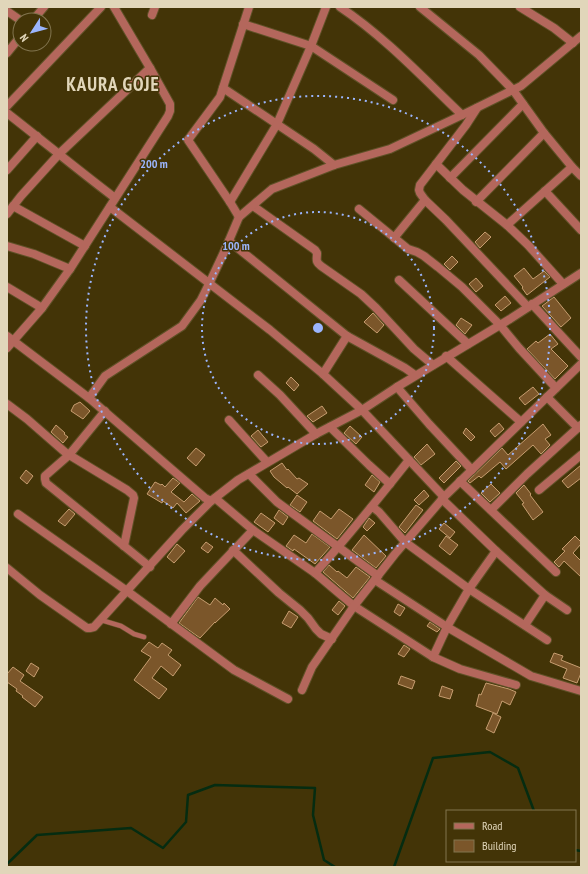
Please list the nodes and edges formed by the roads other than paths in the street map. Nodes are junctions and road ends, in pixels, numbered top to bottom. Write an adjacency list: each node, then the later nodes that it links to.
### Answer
1 (101, 7): 18 (street)
2 (114, 7): 13 (street)
3 (155, 7): 9 (street)
4 (249, 7): 10 (street)
5 (326, 7): 12 (street)
6 (340, 7): 21 (street)
7 (420, 7): 15 (street)
8 (520, 7): 11 (street)
9 (152, 15)
10 (243, 24): 12 (street); 14 (street)
11 (578, 41): 15 (street)
12 (311, 46): 16 (street); 22 (street)
13 (150, 68): 25 (street); 33 (street)
14 (223, 88): 22 (street); 35 (street)
15 (513, 90): 17 (street); 19 (street)
16 (393, 100)
17 (523, 104): 23 (street); 31 (street)
18 (7, 106)
19 (478, 107): 21 (street); 26 (street)
20 (7, 113): 24 (street)
21 (462, 115): 27 (street)
22 (277, 124): 27 (street); 35 (street)
23 (544, 133): 28 (street); 36 (street)
24 (36, 136): 25 (street); 29 (street)
25 (59, 154): 33 (street); 37 (street)
26 (436, 164): 31 (street); 34 (street)
27 (334, 165): 38 (street)
28 (572, 168): 30 (street); 32 (street)
29 (7, 170)
30 (581, 176)
31 (450, 178): 36 (street)
32 (545, 191): 43 (street); 44 (street)
33 (114, 198): 39 (street)
34 (426, 200): 45 (street); 55 (street)
35 (230, 202): 42 (street)
36 (476, 202): 43 (street)
37 (13, 206): 41 (street); 48 (street)
38 (253, 206): 42 (street); 65 (street)
39 (110, 207): 48 (street); 52 (street)
40 (359, 209): 45 (street)
41 (7, 214)
42 (239, 217): 46 (street)
43 (506, 225): 53 (street)
44 (581, 230)
45 (394, 238): 57 (street)
46 (229, 241): 52 (street); 58 (street)
47 (7, 246): 49 (street)
48 (85, 246): 49 (street)
49 (70, 270): 56 (street)
50 (581, 273): 53 (street)
51 (399, 280): 60 (street)
52 (209, 284): 66 (street); 72 (street)
53 (564, 284): 55 (street)
54 (7, 287): 56 (street)
55 (530, 306): 57 (street); 63 (street)
56 (42, 308): 59 (street)
57 (500, 325): 60 (street); 70 (street)
58 (347, 336): 66 (street); 68 (street)
59 (10, 338): 61 (street); 72 (street)
60 (468, 344): 62 (street)
61 (7, 348)
62 (446, 356): 65 (street); 77 (street)
63 (581, 358)
64 (581, 364): 70 (street)
65 (433, 365): 68 (street)
66 (323, 374): 74 (street)
67 (258, 375): 80 (street)
68 (415, 376): 69 (street)
69 (397, 387): 74 (street); 85 (street)
70 (556, 388): 71 (street)
71 (547, 397): 77 (street); 78 (street)
72 (89, 398): 75 (street)
73 (7, 404): 81 (street)
74 (362, 410): 79 (street); 83 (street)
75 (105, 411): 81 (street); 91 (street)
76 (229, 420): 84 (street)
77 (521, 422): 85 (street)
78 (579, 426): 93 (street)
79 (330, 427): 80 (street); 88 (street)
80 (316, 434): 84 (street)
81 (69, 455): 97 (street); 97 (street)
82 (581, 455): 89 (street)
83 (409, 460): 88 (street); 90 (street)
84 (267, 462): 86 (street)
85 (472, 470): 87 (street)
86 (248, 474): 91 (street); 98 (street)
87 (460, 481): 90 (street); 93 (street)
88 (390, 484): 92 (street)
89 (539, 490)
90 (443, 498): 96 (street); 100 (street)
91 (213, 500): 95 (street); 101 (street)
92 (371, 508): 96 (street); 98 (street)
93 (491, 510): 103 (street)
94 (18, 514): 107 (street)
95 (253, 530): 99 (street); 104 (street)
96 (406, 542): 105 (street); 106 (street)
97 (124, 546): 101 (street)
98 (338, 547): 104 (street); 105 (street)
99 (233, 550): 112 (street); 116 (street)
100 (496, 551): 106 (street); 108 (street)
101 (150, 567): 107 (street)
102 (7, 568): 111 (street)
103 (556, 572)
104 (315, 573): 109 (street)
105 (376, 578): 109 (street); 114 (street)
106 (469, 589): 113 (street); 114 (street)
107 (127, 591): 111 (street); 112 (street)
108 (545, 595): 110 (street); 113 (street)
109 (354, 606): 116 (street); 118 (street)
110 (567, 610)
111 (101, 620): 115 (lane)
112 (171, 624): 122 (street)
113 (525, 625): 117 (street)
114 (448, 627): 118 (street); 121 (street)
115 (144, 637)
116 (332, 639): 120 (street)
117 (547, 640)
118 (433, 656): 119 (street)
119 (516, 685)
120 (302, 690)
121 (581, 691)
122 (288, 699)

